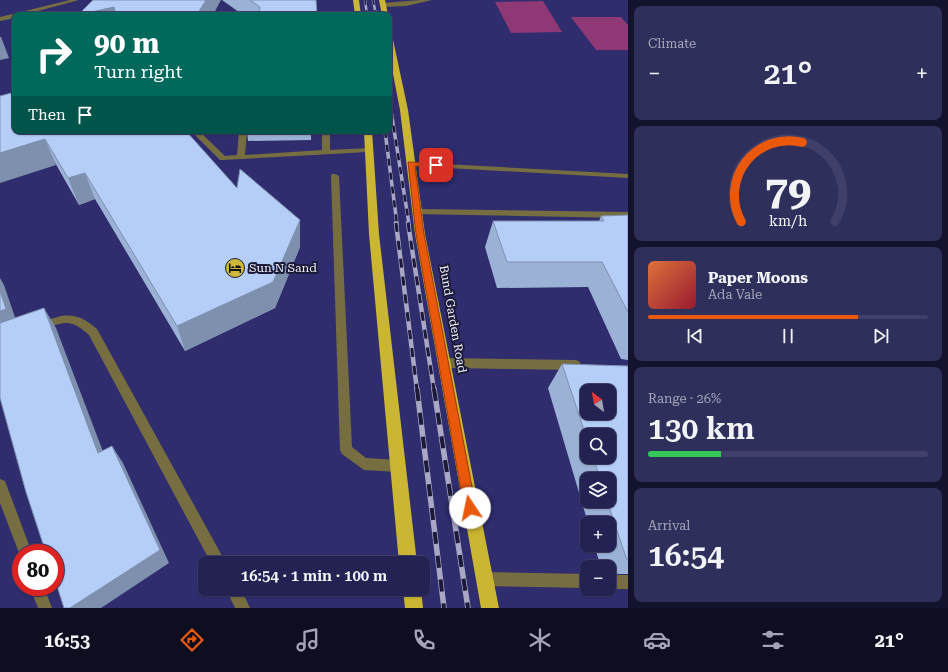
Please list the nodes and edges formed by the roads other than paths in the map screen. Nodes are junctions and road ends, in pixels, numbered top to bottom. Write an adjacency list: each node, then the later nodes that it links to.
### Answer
1 (76, 0): 5 (street)
2 (356, 0): 6 (highway)
3 (429, 0): 4 (street)
4 (383, 2): 7 (highway)
5 (36, 12)
6 (358, 12)
7 (385, 12)
8 (12, 16): 9 (street)
9 (0, 19)
10 (392, 50): 18 (highway, Bund Garden Road)
11 (198, 134): 17 (street)
12 (243, 134): 17 (street)
13 (326, 134): 16 (street)
14 (368, 134): 15 (highway)
15 (368, 150): 16 (street); 26 (highway)
16 (326, 152): 17 (street)
17 (241, 158)
18 (411, 164): 20 (street); 21 (highway, Bund Garden Road)
19 (335, 176): 26 (street)
20 (628, 176)
21 (417, 212): 22 (street); 24 (highway, Bund Garden Road)
22 (628, 215)
23 (32, 330): 29 (street)
24 (444, 363): 25 (street); 31 (highway, Bund Garden Road)
25 (590, 366)
26 (398, 466): 30 (highway)
27 (0, 485): 28 (street)
28 (22, 544)
29 (215, 556)
30 (407, 556)
31 (484, 579): 32 (street); 41 (highway, Bund Garden Road)
32 (580, 581)
33 (616, 582): 34 (street)
34 (628, 582)
35 (41, 596): 38 (street)
36 (237, 596): 39 (street)
37 (413, 596): 40 (highway)
38 (45, 608)
39 (243, 608)
40 (414, 608)
41 (490, 608)

